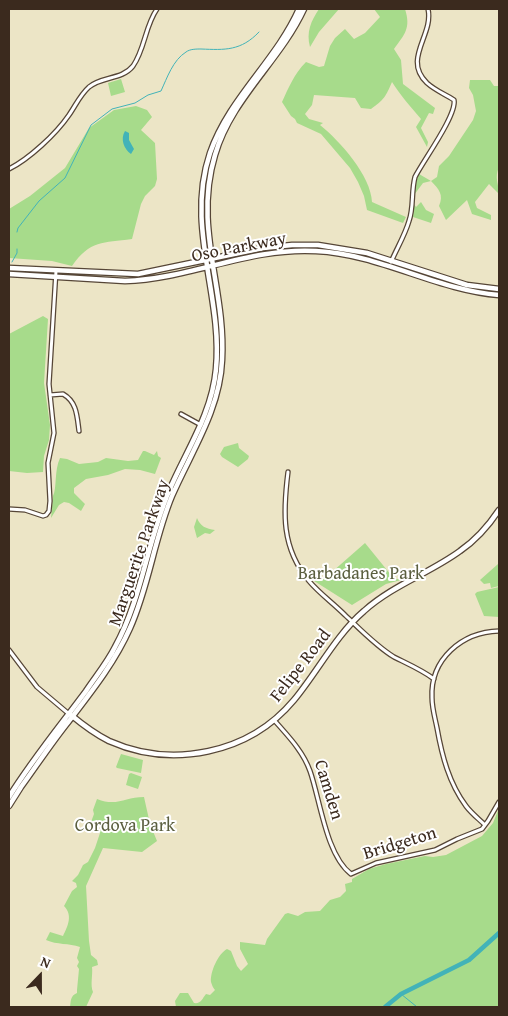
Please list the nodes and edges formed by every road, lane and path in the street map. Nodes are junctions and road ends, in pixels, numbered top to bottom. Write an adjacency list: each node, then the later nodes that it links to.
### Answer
1 (156, 9): 5 (street)
2 (299, 9): 6 (main road, Marguerite Parkway)
3 (304, 9): 6 (main road, Marguerite Parkway)
4 (428, 9): 7 (street)
5 (9, 169)
6 (208, 260): 7 (main road, Oso Parkway); 8 (main road, Marguerite Parkway); 11 (main road, Oso Parkway)
7 (392, 261): 9 (street); 14 (main road, Oso Parkway)
8 (209, 266): 9 (main road, Oso Parkway); 13 (main road, Oso Parkway); 18 (main road, Marguerite Parkway); 27 (main road, Marguerite Parkway)
9 (390, 267): 15 (main road, Oso Parkway)
10 (9, 268): 11 (main road, Oso Parkway)
11 (56, 271): 13 (street)
12 (9, 274): 13 (main road, Oso Parkway)
13 (56, 277): 16 (street)
14 (499, 289)
15 (499, 295)
16 (50, 395): 19 (street); 21 (street)
17 (181, 414): 18 (street)
18 (201, 425): 27 (main road, Marguerite Parkway)
19 (79, 431)
20 (288, 472): 23 (street)
21 (9, 509)
22 (499, 510): 23 (main road, Felipe Road)
23 (352, 622): 26 (street); 28 (main road, Felipe Road)
24 (499, 631): 26 (street)
25 (9, 650): 27 (street)
26 (434, 679): 32 (street)
27 (71, 715): 28 (main road, Felipe Road); 29 (main road, Marguerite Parkway); 31 (main road, Marguerite Parkway)
28 (274, 720): 33 (street, Camden)
29 (9, 797)
30 (499, 802): 32 (street)
31 (9, 806)
32 (485, 825): 33 (street, Bridgeton)
33 (349, 872)

